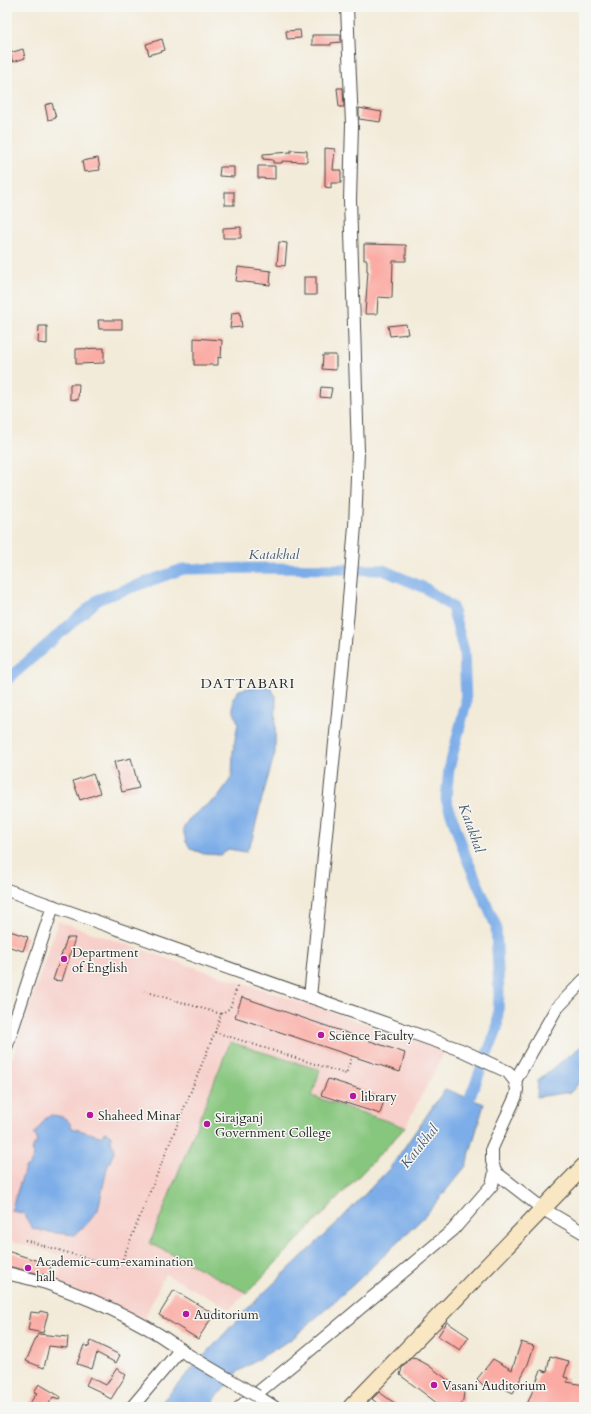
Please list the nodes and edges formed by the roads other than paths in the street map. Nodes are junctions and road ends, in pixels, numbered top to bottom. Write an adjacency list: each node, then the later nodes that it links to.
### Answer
1 (347, 7): 5 (street)
2 (7, 890): 3 (street)
3 (53, 906): 5 (street); 6 (street)
4 (584, 980): 7 (street)
5 (310, 997): 7 (street)
6 (7, 1045)
7 (511, 1076): 9 (street)
8 (584, 1166): 10 (street)
9 (495, 1172): 10 (street); 15 (street)
10 (543, 1210): 11 (street); 17 (street)
11 (584, 1233)
12 (7, 1273): 13 (street)
13 (185, 1352): 14 (street); 16 (street, bridge)
14 (132, 1407)
15 (240, 1407)
16 (274, 1407)
17 (351, 1407)

